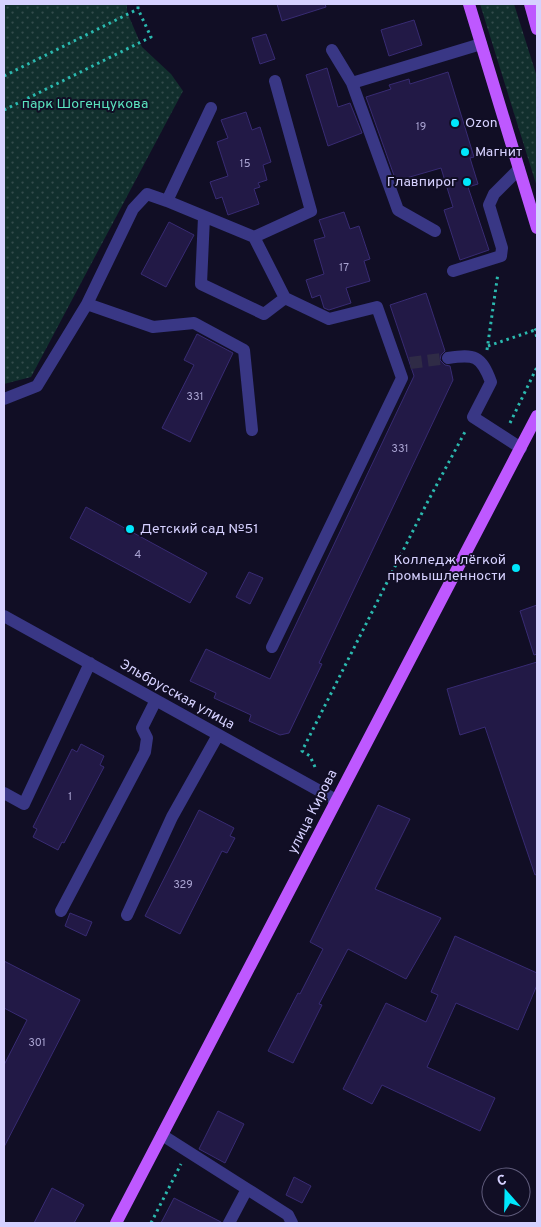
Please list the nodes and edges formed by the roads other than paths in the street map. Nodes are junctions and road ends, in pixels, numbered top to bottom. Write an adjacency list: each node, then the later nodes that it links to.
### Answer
1 (468, 4): 4 (main road)
2 (530, 4): 3 (main road)
3 (537, 29)
4 (481, 44): 7 (street); 9 (main road)
5 (332, 50): 7 (street)
6 (275, 81): 14 (street)
7 (352, 83): 13 (street)
8 (211, 108): 10 (street)
9 (519, 169): 12 (main road); 15 (street)
10 (167, 201): 11 (street); 17 (street)
11 (204, 216): 14 (street); 16 (street)
12 (537, 228)
13 (435, 231)
14 (254, 237): 16 (street)
15 (453, 271)
16 (285, 298): 24 (street)
17 (87, 304): 19 (street); 21 (street)
18 (448, 358): 22 (street)
19 (4, 399)
20 (537, 416): 22 (main road, улица Кирова)
21 (252, 430)
22 (521, 448): 29 (main road, улица Кирова)
23 (4, 616): 25 (street, Эльбрусская улица)
24 (272, 647)
25 (90, 664): 26 (street, Эльбрусская улица); 28 (street)
26 (156, 700): 27 (street, Эльбрусская улица); 30 (street)
27 (218, 735): 29 (street, Эльбрусская улица); 31 (street)
28 (4, 794)
29 (336, 800): 32 (main road, улица Кирова)
30 (60, 911)
31 (127, 915)
32 (162, 1135): 33 (street); 34 (main road, улица Кирова)
33 (247, 1189): 35 (street); 36 (street)
34 (116, 1223)
35 (228, 1223)
36 (292, 1223)

